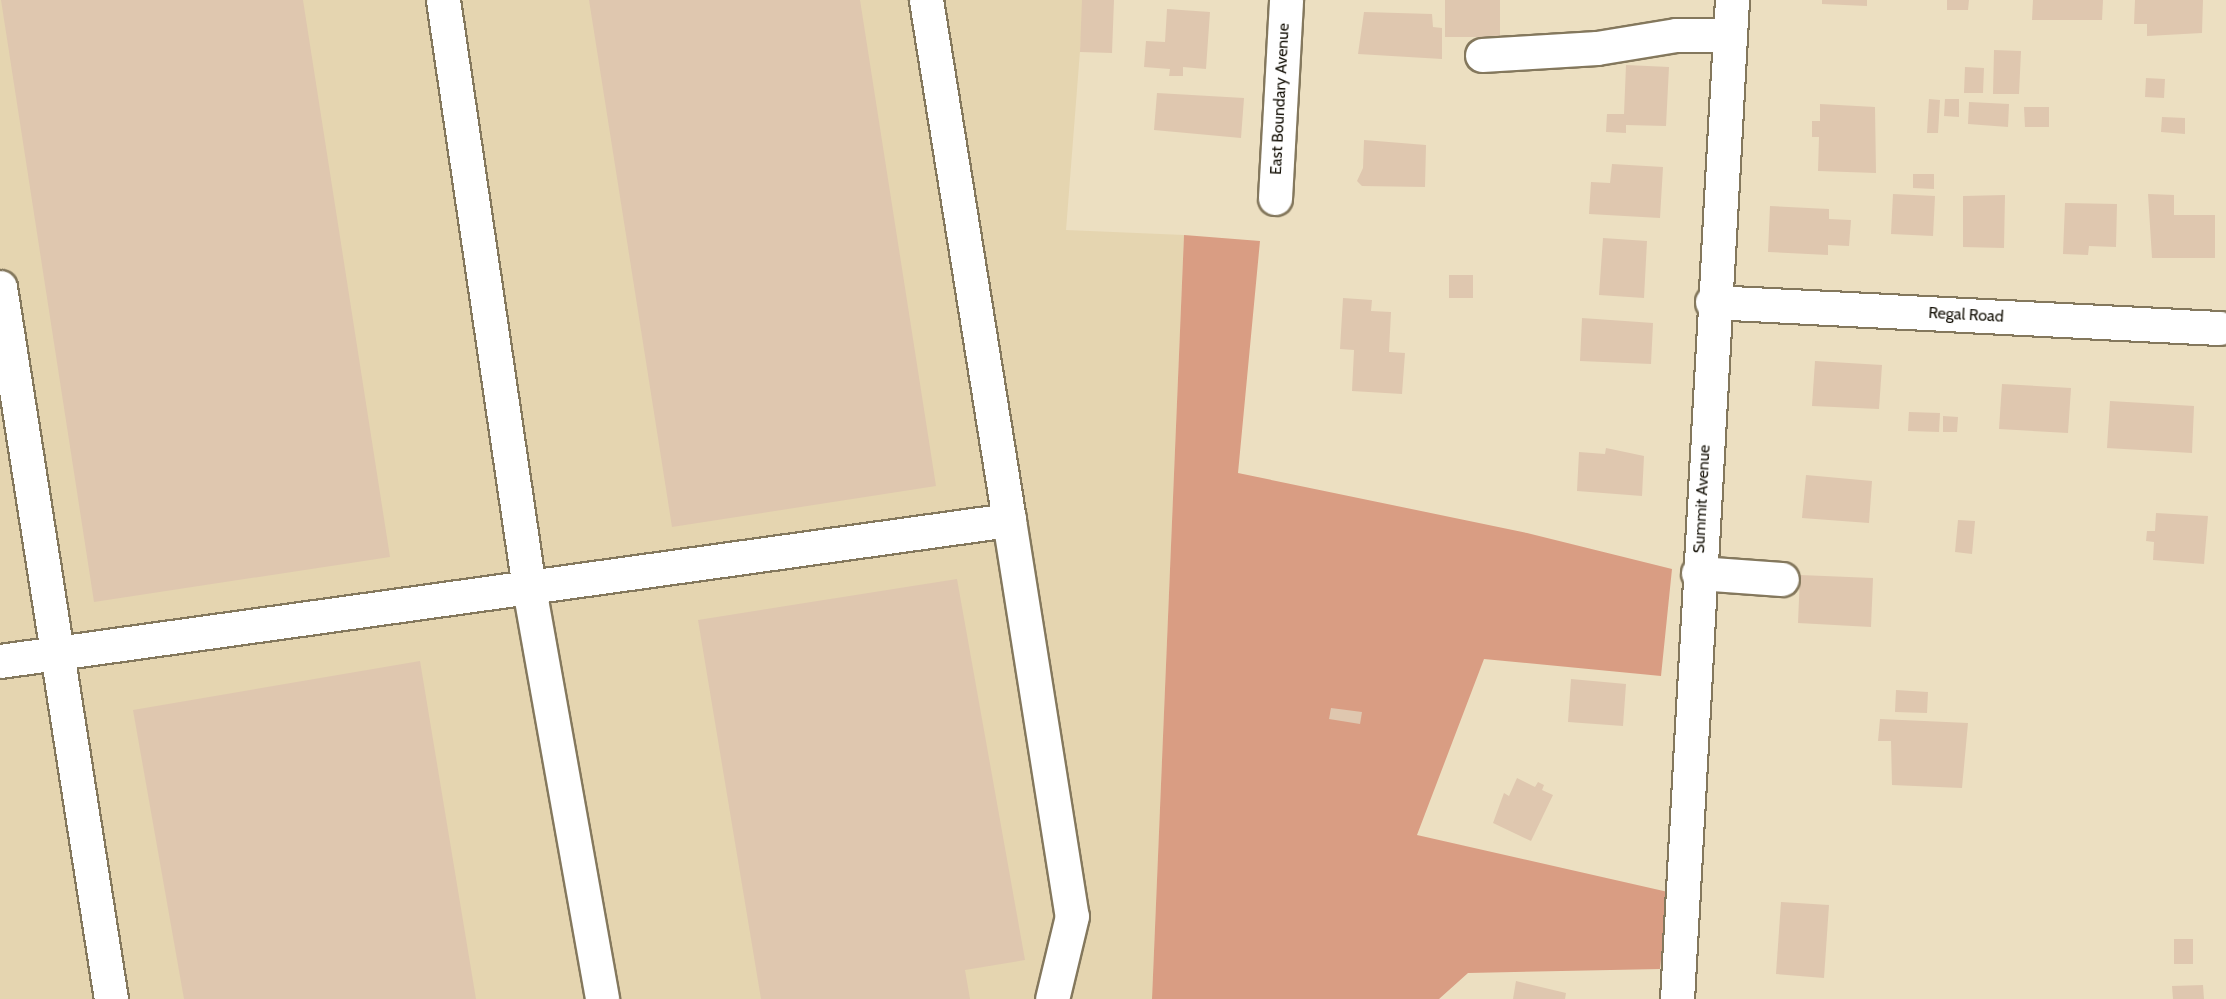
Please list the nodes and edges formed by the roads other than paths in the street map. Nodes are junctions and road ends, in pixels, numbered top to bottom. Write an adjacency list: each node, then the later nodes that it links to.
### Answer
1 (444, 0): 14 (street)
2 (926, 0): 11 (street)
3 (1286, 0): 7 (street, East Boundary Avenue)
4 (1732, 0): 5 (street, Summit Avenue)
5 (1728, 35): 6 (street); 9 (street, Summit Avenue)
6 (1482, 55)
7 (1275, 198)
8 (0, 287): 15 (street)
9 (1712, 302): 10 (street, Regal Road); 12 (street, Summit Avenue)
10 (2219, 328)
11 (1009, 520): 14 (street); 19 (street)
12 (1698, 573): 13 (street); 20 (street, Summit Avenue)
13 (1782, 579)
14 (529, 588): 15 (street); 18 (street)
15 (54, 652): 16 (street); 17 (street)
16 (0, 661)
17 (111, 999)
18 (602, 999)
19 (1052, 999)
20 (1677, 999)

